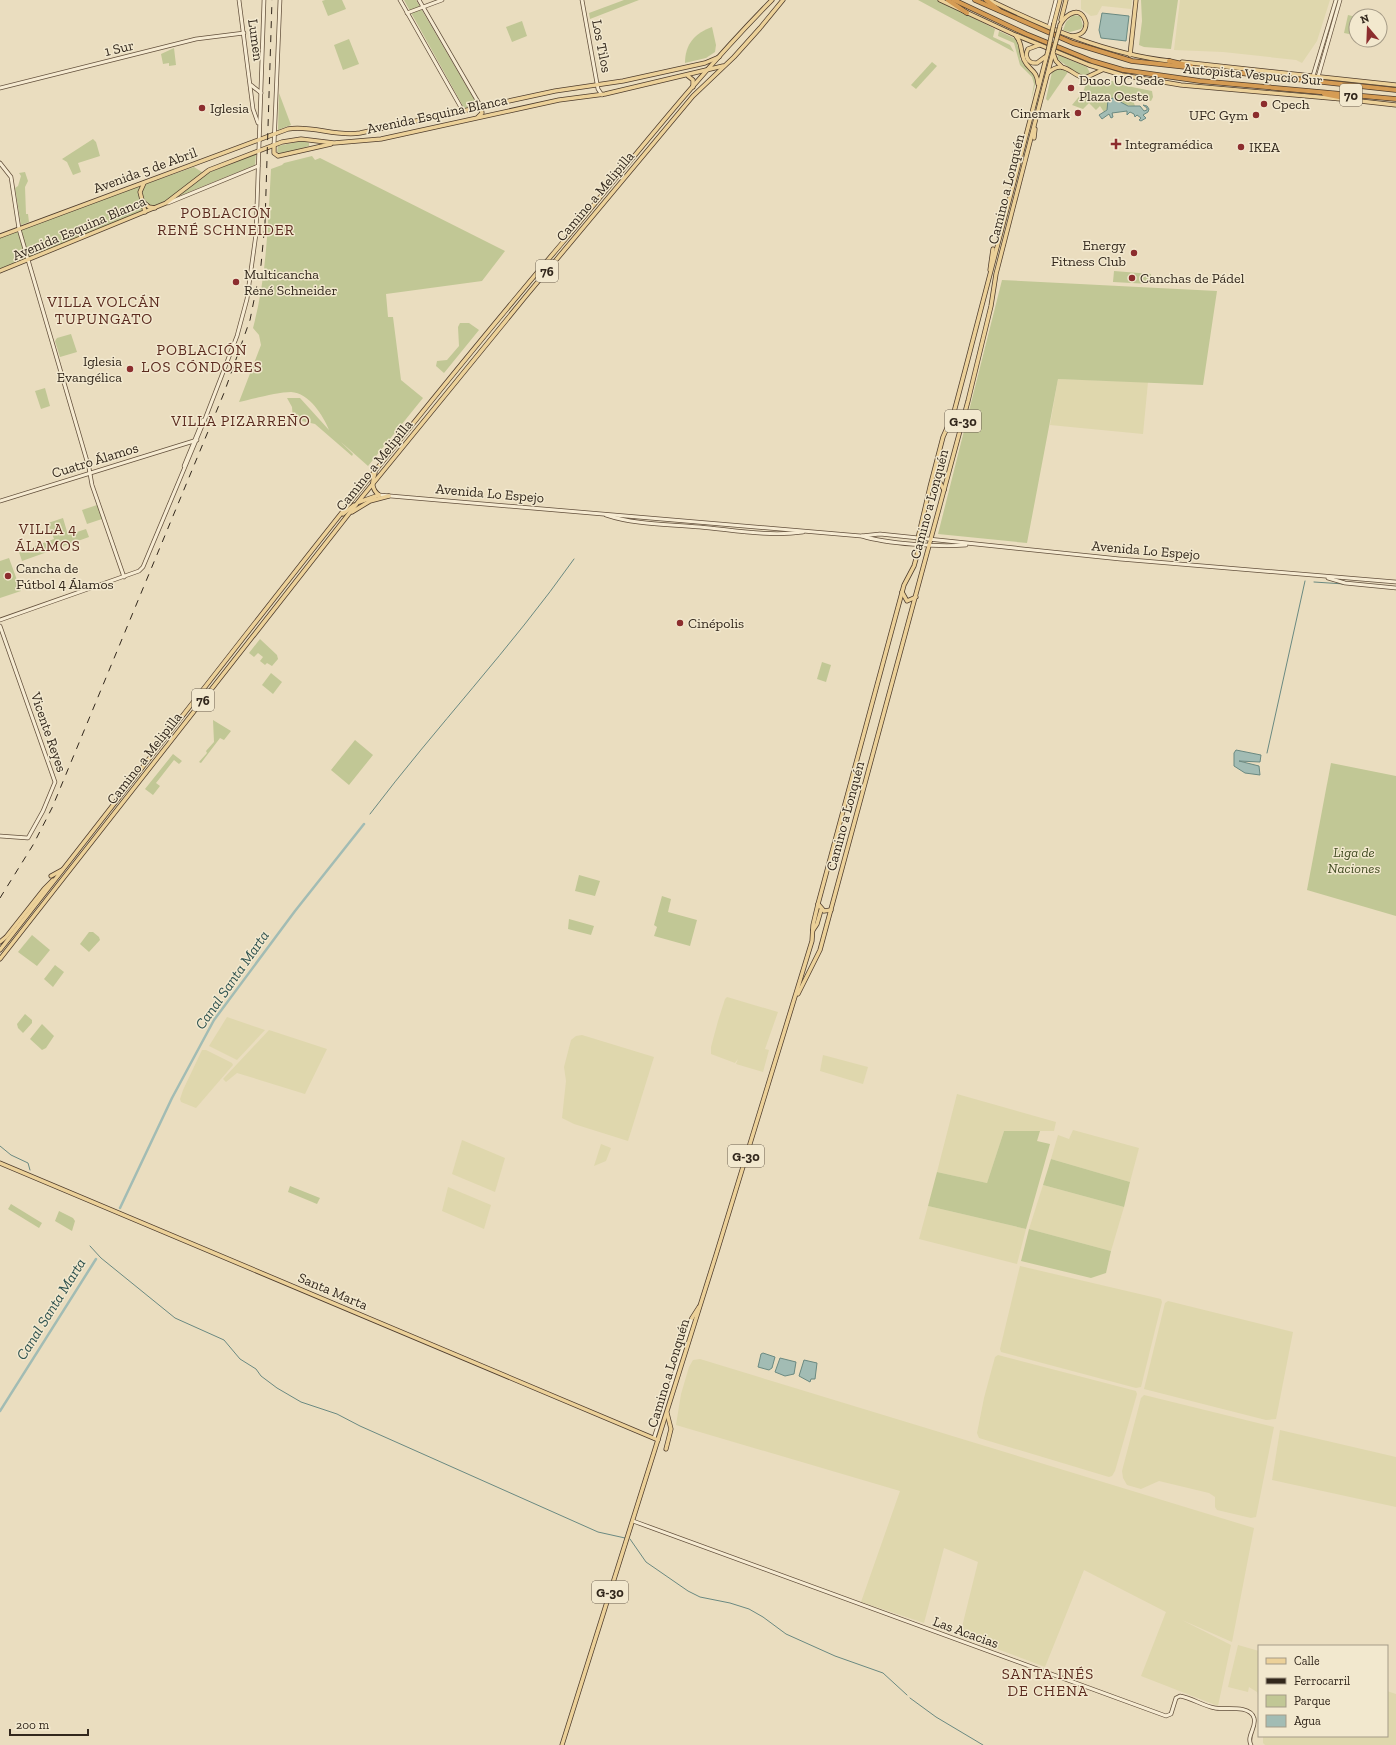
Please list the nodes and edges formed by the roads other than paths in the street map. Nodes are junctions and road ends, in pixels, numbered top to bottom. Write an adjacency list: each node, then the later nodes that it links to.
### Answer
1 (239, 0): 30 (main road, Lumen)
2 (264, 0): 59 (main road)
3 (280, 0): 71 (main road)
4 (400, 0): 23 (main road)
5 (419, 0): 22 (main road)
6 (442, 0): 22 (main road)
7 (582, 0): 53 (main road, Los Tilos)
8 (772, 0): 38 (main road, Camino a Melipilla / 76)
9 (782, 0): 41 (main road, Camino a Melipilla / 76)
10 (940, 0): 24 (main road)
11 (948, 0): 24 (highway)
12 (954, 0): 58 (highway, Autopista Vespucio Sur / 70)
13 (975, 0): 25 (highway, Autopista Vespucio Sur / 70)
14 (986, 0): 25 (highway)
15 (989, 0): 27 (main road)
16 (1056, 0): 29 (main road)
17 (1060, 0): 34 (main road, Camino a Lonquén, bridge)
18 (1066, 0): 28 (main road, Camino a Lonquén)
19 (1136, 0): 39 (main road)
20 (1336, 0): 36 (main road)
21 (1340, 0): 37 (main road)
22 (423, 7): 23 (main road); 64 (main road)
23 (407, 13): 65 (main road)
24 (967, 13): 31 (main road)
25 (1006, 15): 46 (highway, Autopista Vespucio Sur / 70)
26 (1029, 17): 27 (main road)
27 (1036, 22): 29 (main road)
28 (1060, 25): 32 (main road); 35 (main road, Camino a Lonquén, bridge)
29 (1049, 27): 32 (main road)
30 (244, 33): 52 (main road, Lumen); 56 (main road, 1 Sur)
31 (1013, 34): 33 (main road); 57 (main road)
32 (1070, 36): 39 (main road)
33 (1041, 45): 34 (main road); 42 (main road)
34 (1047, 52): 57 (main road, Camino a Lonquén / G-30)
35 (1053, 52): 43 (main road); 47 (main road, Camino a Lonquén / G-30)
36 (1320, 52): 37 (main road); 50 (main road)
37 (1325, 53): 51 (main road)
38 (721, 55): 45 (main road, Camino a Melipilla / 76); 53 (main road, Avenida Esquina Blanca)
39 (1130, 55): 40 (main road)
40 (1169, 61): 46 (highway); 50 (main road)
41 (726, 65): 45 (main road, Avenida Esquina Blanca); 95 (main road, Camino a Melipilla / 76)
42 (1089, 65): 44 (main road); 49 (main road)
43 (1062, 67): 47 (main road); 49 (main road)
44 (1102, 70): 49 (main road); 62 (main road)
45 (707, 71): 48 (main road, Avenida Esquina Blanca); 54 (main road, Camino a Melipilla / 76)
46 (1218, 71): 55 (highway, Autopista Vespucio Sur / 70)
47 (1047, 73): 66 (main road, Camino a Lonquén / G-30)
48 (687, 75): 54 (main road); 60 (main road, Avenida Esquina Blanca)
49 (1091, 76)
50 (1312, 76): 51 (main road)
51 (1318, 77): 55 (main road)
52 (250, 83): 59 (main road); 69 (main road, Lumen)
53 (598, 86): 60 (main road, Los Tilos); 64 (main road, Avenida Esquina Blanca)
54 (693, 87): 94 (main road, Camino a Melipilla / 76)
55 (1396, 87)
56 (0, 88)
57 (1037, 90): 77 (main road, Camino a Lonquén / G-30)
58 (1306, 90): 61 (highway, Autopista Vespucio Sur / 70); 62 (highway)
59 (260, 93): 69 (main road)
60 (601, 93): 67 (main road, Avenida Esquina Blanca)
61 (1396, 99)
62 (1354, 100): 63 (main road)
63 (1396, 105)
64 (481, 107): 65 (main road, Avenida Esquina Blanca); 67 (main road)
65 (463, 111): 68 (main road); 70 (main road, Avenida Esquina Blanca)
66 (1037, 114): 72 (main road); 105 (main road, Camino a Lonquén / G-30)
67 (477, 118): 68 (main road, Avenida Esquina Blanca)
68 (470, 120): 75 (main road, Avenida Esquina Blanca)
69 (259, 125): 73 (main road)
70 (298, 128): 71 (main road, Avenida 5 de Abril)
71 (274, 133): 73 (main road, Avenida 5 de Abril); 76 (main road)
72 (1034, 138)
73 (258, 139): 79 (main road); 83 (main road, Avenida 5 de Abril)
74 (308, 140): 75 (main road, Avenida Esquina Blanca); 76 (main road, Avenida Esquina Blanca); 78 (main road)
75 (334, 143): 78 (main road)
76 (274, 145): 78 (main road); 79 (main road, Avenida Esquina Blanca)
77 (1022, 148): 80 (main road); 93 (main road, Camino a Lonquén / G-30)
78 (308, 149)
79 (258, 151): 82 (main road); 85 (main road, Avenida Esquina Blanca)
80 (1015, 152)
81 (0, 163): 88 (main road)
82 (258, 166): 85 (main road, Avenida Esquina Blanca); 98 (main road)
83 (145, 182): 84 (main road); 88 (main road, Avenida 5 de Abril)
84 (142, 201): 86 (main road); 87 (main road)
85 (166, 203): 86 (main road, Avenida Esquina Blanca)
86 (155, 208): 87 (main road, Avenida Esquina Blanca)
87 (145, 212): 91 (main road, Avenida Esquina Blanca)
88 (18, 229): 89 (main road, Avenida 5 de Abril); 91 (main road)
89 (0, 236)
90 (993, 249): 93 (main road)
91 (28, 261): 92 (main road, Avenida Esquina Blanca); 102 (main road)
92 (0, 271)
93 (990, 277): 104 (main road, Camino a Lonquén / G-30)
94 (521, 292): 95 (main road); 96 (main road, Camino a Melipilla / 76)
95 (526, 296): 97 (main road, Camino a Melipilla / 76)
96 (454, 373): 97 (main road); 99 (main road, Camino a Melipilla / 76)
97 (459, 378): 100 (main road, Camino a Melipilla / 76)
98 (195, 440): 102 (main road, Cuatro Álamos); 128 (main road)
99 (390, 453): 100 (main road); 101 (main road, Camino a Melipilla / 76)
100 (395, 457): 103 (main road, Camino a Melipilla / 76)
101 (375, 471): 103 (main road); 114 (main road, Camino a Melipilla / 76)
102 (90, 473): 109 (main road, Cuatro Álamos); 128 (main road)
103 (373, 483): 106 (main road); 107 (main road); 110 (main road, Camino a Melipilla / 76)
104 (930, 487): 105 (main road); 122 (main road, Camino a Lonquén / G-30)
105 (944, 490): 123 (main road, Camino a Lonquén / G-30)
106 (379, 495): 107 (main road, Avenida Lo Espejo); 110 (main road)
107 (384, 496): 108 (main road, Avenida Lo Espejo)
108 (389, 496): 111 (main road, Avenida Lo Espejo); 112 (main road)
109 (0, 501)
110 (357, 504): 112 (main road, Camino a Melipilla / 76); 114 (main road)
111 (600, 513): 113 (main road, Avenida Lo Espejo); 116 (main road, Avenida Lo Espejo)
112 (348, 515): 136 (main road, Camino a Melipilla / 76)
113 (633, 516): 115 (main road, Avenida Lo Espejo); 116 (main road)
114 (337, 518): 135 (main road, Camino a Melipilla / 76)
115 (685, 520): 117 (main road); 118 (main road, Avenida Lo Espejo)
116 (632, 521): 117 (main road, Avenida Lo Espejo)
117 (685, 526): 120 (main road, Avenida Lo Espejo)
118 (763, 527): 119 (main road, Avenida Lo Espejo); 120 (main road)
119 (809, 531): 120 (main road, Avenida Lo Espejo); 121 (main road, Avenida Lo Espejo)
120 (762, 532)
121 (861, 536): 122 (main road, Avenida Lo Espejo); 124 (main road, Avenida Lo Espejo)
122 (918, 538): 123 (main road, Avenida Lo Espejo); 124 (main road, Camino a Lonquén / G-30)
123 (931, 539): 125 (main road, Camino a Lonquén / G-30); 126 (main road, Avenida Lo Espejo)
124 (919, 544): 125 (main road, Avenida Lo Espejo); 131 (main road, Camino a Lonquén / G-30)
125 (930, 545): 126 (main road, Avenida Lo Espejo); 132 (main road, Camino a Lonquén / G-30)
126 (970, 545): 127 (main road, Avenida Lo Espejo)
127 (1320, 576): 129 (main road, Avenida Lo Espejo); 130 (main road, Avenida Lo Espejo)
128 (124, 577): 133 (main road)
129 (1396, 582)
130 (1396, 588)
131 (902, 592): 132 (main road); 143 (main road, Camino a Lonquén / G-30)
132 (916, 596): 145 (main road, Camino a Lonquén / G-30)
133 (0, 620)
134 (0, 626): 137 (main road, Vicente Reyes)
135 (253, 627): 136 (main road); 138 (main road, Camino a Melipilla / 76)
136 (258, 631): 142 (main road, Camino a Melipilla / 76)
137 (0, 836)
138 (63, 869): 139 (main road); 140 (main road, Camino a Melipilla / 76)
139 (51, 876)
140 (58, 876): 141 (main road, Camino a Melipilla); 142 (main road)
141 (51, 884): 142 (main road); 147 (main road); 148 (main road)
142 (59, 884): 149 (main road, Camino a Melipilla / 76)
143 (818, 904): 144 (main road); 146 (main road, Camino a Lonquén / G-30)
144 (822, 910): 145 (main road); 146 (main road)
145 (831, 910): 150 (main road, Camino a Lonquén / G-30)
146 (814, 930): 150 (main road, Camino a Lonquén / G-30)
147 (0, 942)
148 (0, 950)
149 (0, 959)
150 (793, 1006): 152 (main road, Camino a Lonquén / G-30)
151 (0, 1163): 155 (main road, Santa Marta)
152 (701, 1305): 153 (main road); 154 (main road, Camino a Lonquén / G-30)
153 (692, 1318): 155 (main road, Camino a Lonquén)
154 (667, 1412): 155 (main road, Camino a Lonquén / G-30); 156 (main road)
155 (656, 1439): 157 (main road, Camino a Lonquén / G-30)
156 (666, 1448)
157 (633, 1522): 158 (main road, Camino a Lonquén / G-30); 159 (main road, Las Acacias)
158 (562, 1745)
159 (1251, 1745)

